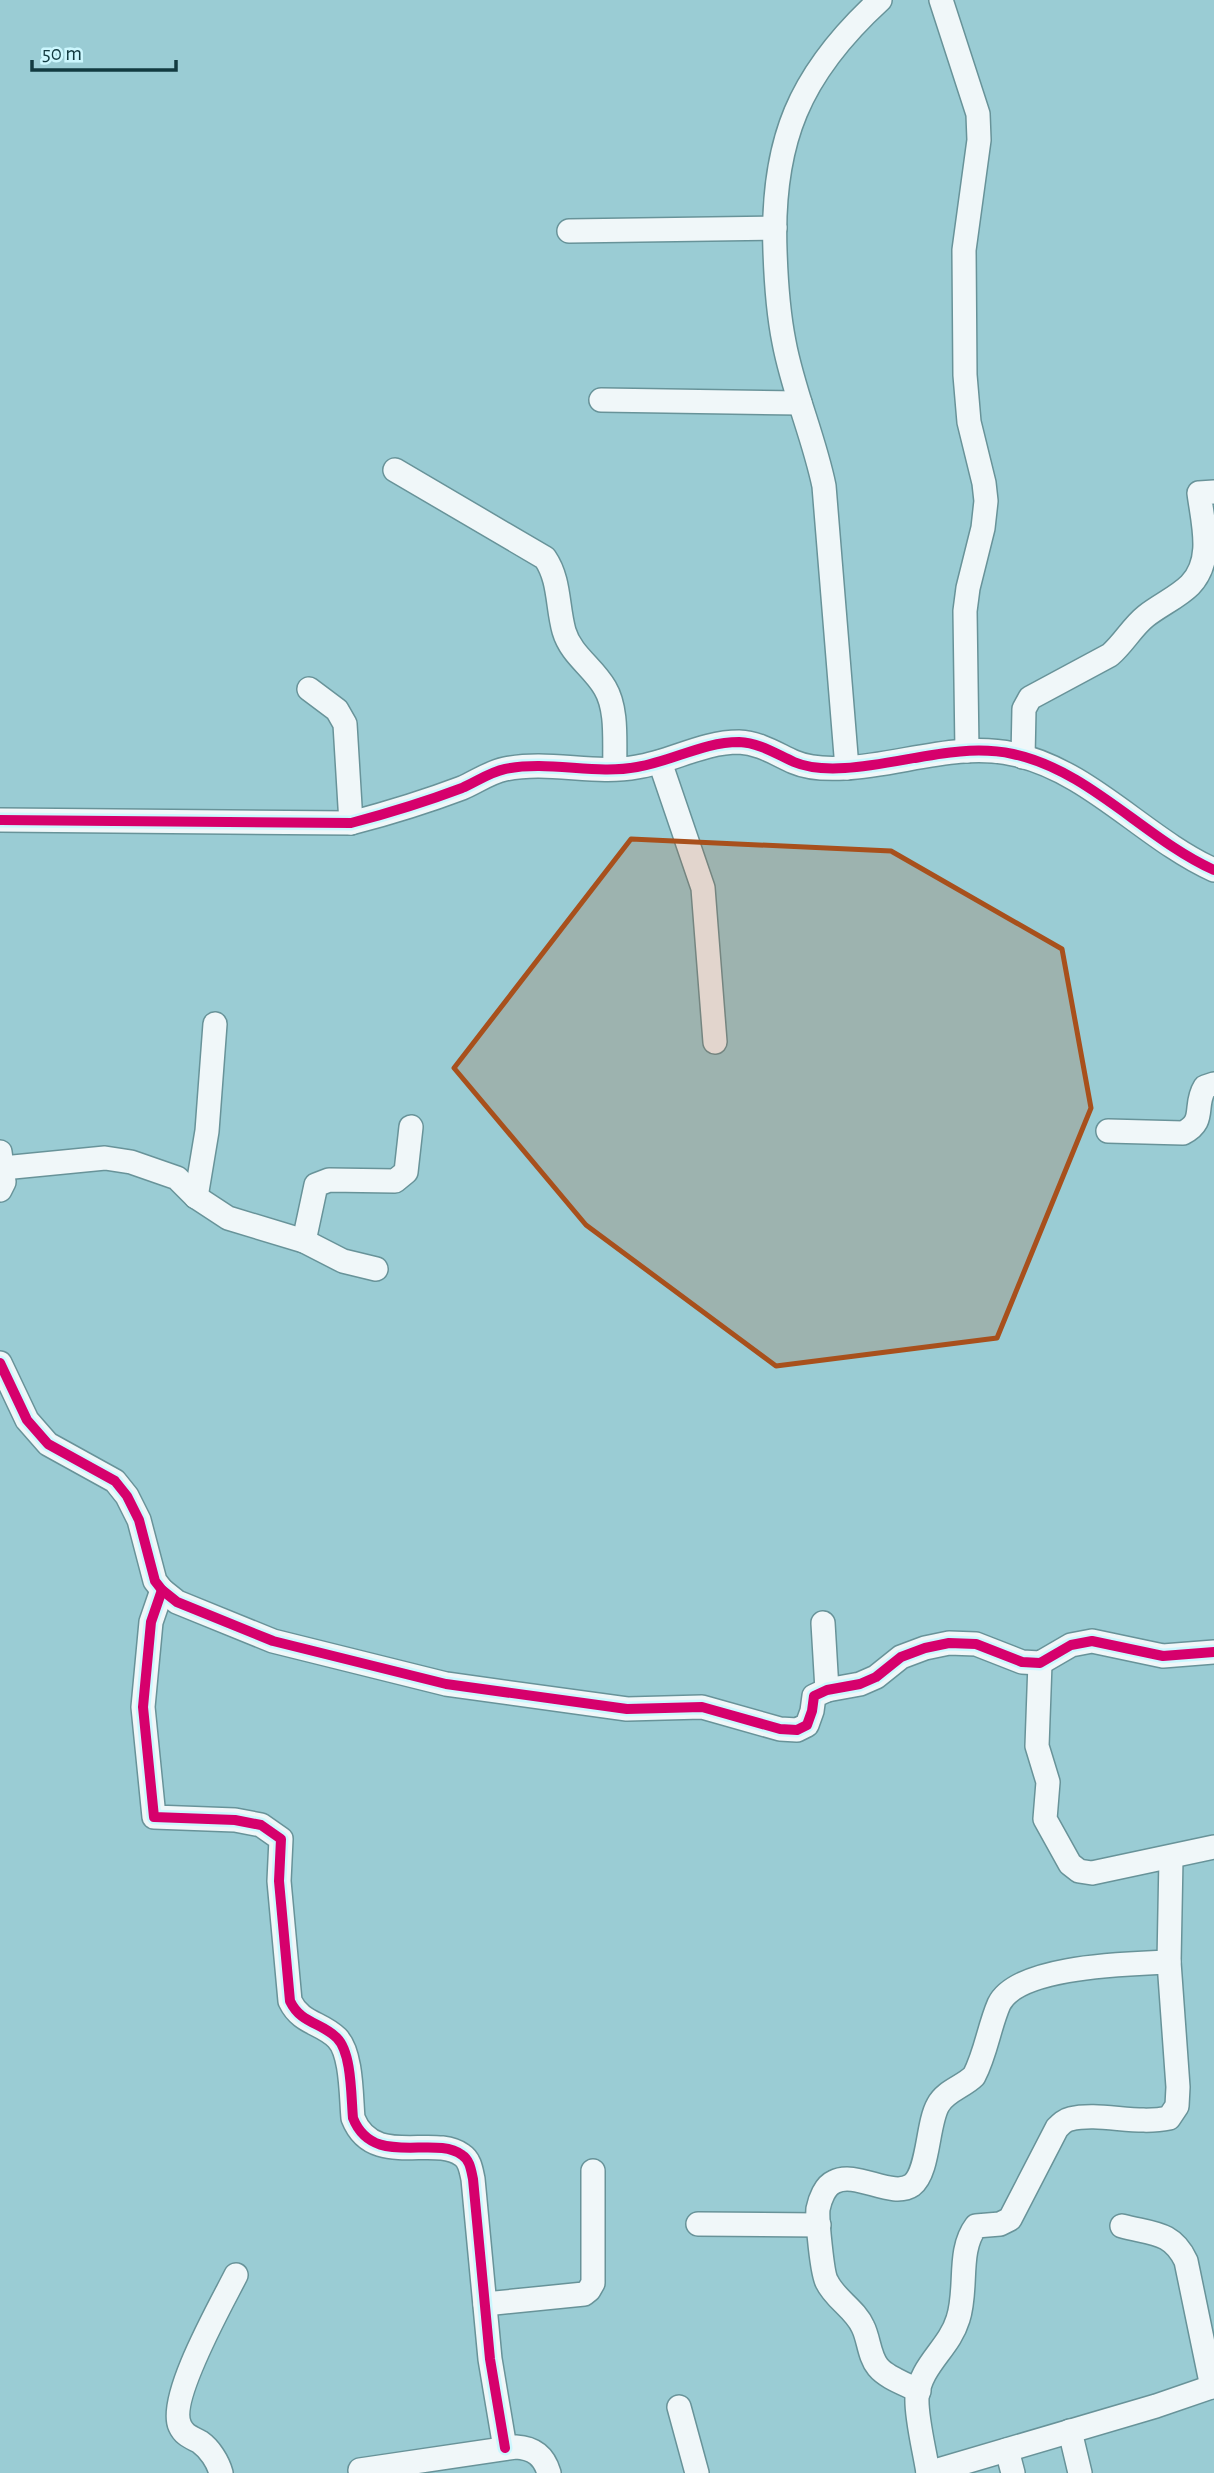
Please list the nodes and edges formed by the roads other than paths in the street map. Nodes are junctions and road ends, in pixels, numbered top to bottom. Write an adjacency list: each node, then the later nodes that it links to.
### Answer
1 (880, 0): 3 (street)
2 (941, 0): 10 (street)
3 (775, 228): 4 (street); 6 (street)
4 (569, 231)
5 (601, 400): 6 (street)
6 (800, 403): 14 (street)
7 (396, 470): 13 (street)
8 (1214, 492): 11 (street)
9 (309, 689): 16 (street)
10 (967, 751): 11 (street); 14 (street)
11 (1023, 757): 17 (street)
12 (660, 762): 13 (street); 14 (street); 19 (street)
13 (615, 768): 16 (street)
14 (846, 768)
15 (0, 820): 16 (street)
16 (351, 823)
17 (1214, 870)
18 (215, 1024): 24 (street)
19 (715, 1042)
20 (1214, 1084): 22 (street)
21 (411, 1127): 25 (street)
22 (1108, 1131)
23 (1, 1170): 24 (street)
24 (196, 1196): 25 (street)
25 (304, 1241): 26 (street)
26 (376, 1269)
27 (0, 1363): 28 (street)
28 (162, 1591): 32 (street); 41 (street)
29 (823, 1623): 32 (street)
30 (1214, 1652): 31 (street)
31 (1040, 1664): 32 (street); 34 (street)
32 (827, 1690)
33 (1214, 1847): 34 (street)
34 (1171, 1858): 35 (street)
35 (1169, 1962): 38 (street); 43 (street)
36 (593, 2171): 41 (street)
37 (698, 2224): 38 (street)
38 (819, 2225): 43 (street)
39 (1122, 2226): 42 (street)
40 (236, 2275): 49 (street)
41 (485, 2304): 46 (street)
42 (1208, 2388): 45 (street)
43 (919, 2390): 52 (street)
44 (679, 2407): 51 (street)
45 (1070, 2431): 47 (street); 54 (street)
46 (505, 2448): 48 (street); 50 (street)
47 (1007, 2450): 52 (street); 53 (street)
48 (360, 2470)
49 (221, 2473)
50 (549, 2473)
51 (697, 2473)
52 (928, 2473)
53 (1013, 2473)
54 (1080, 2473)

